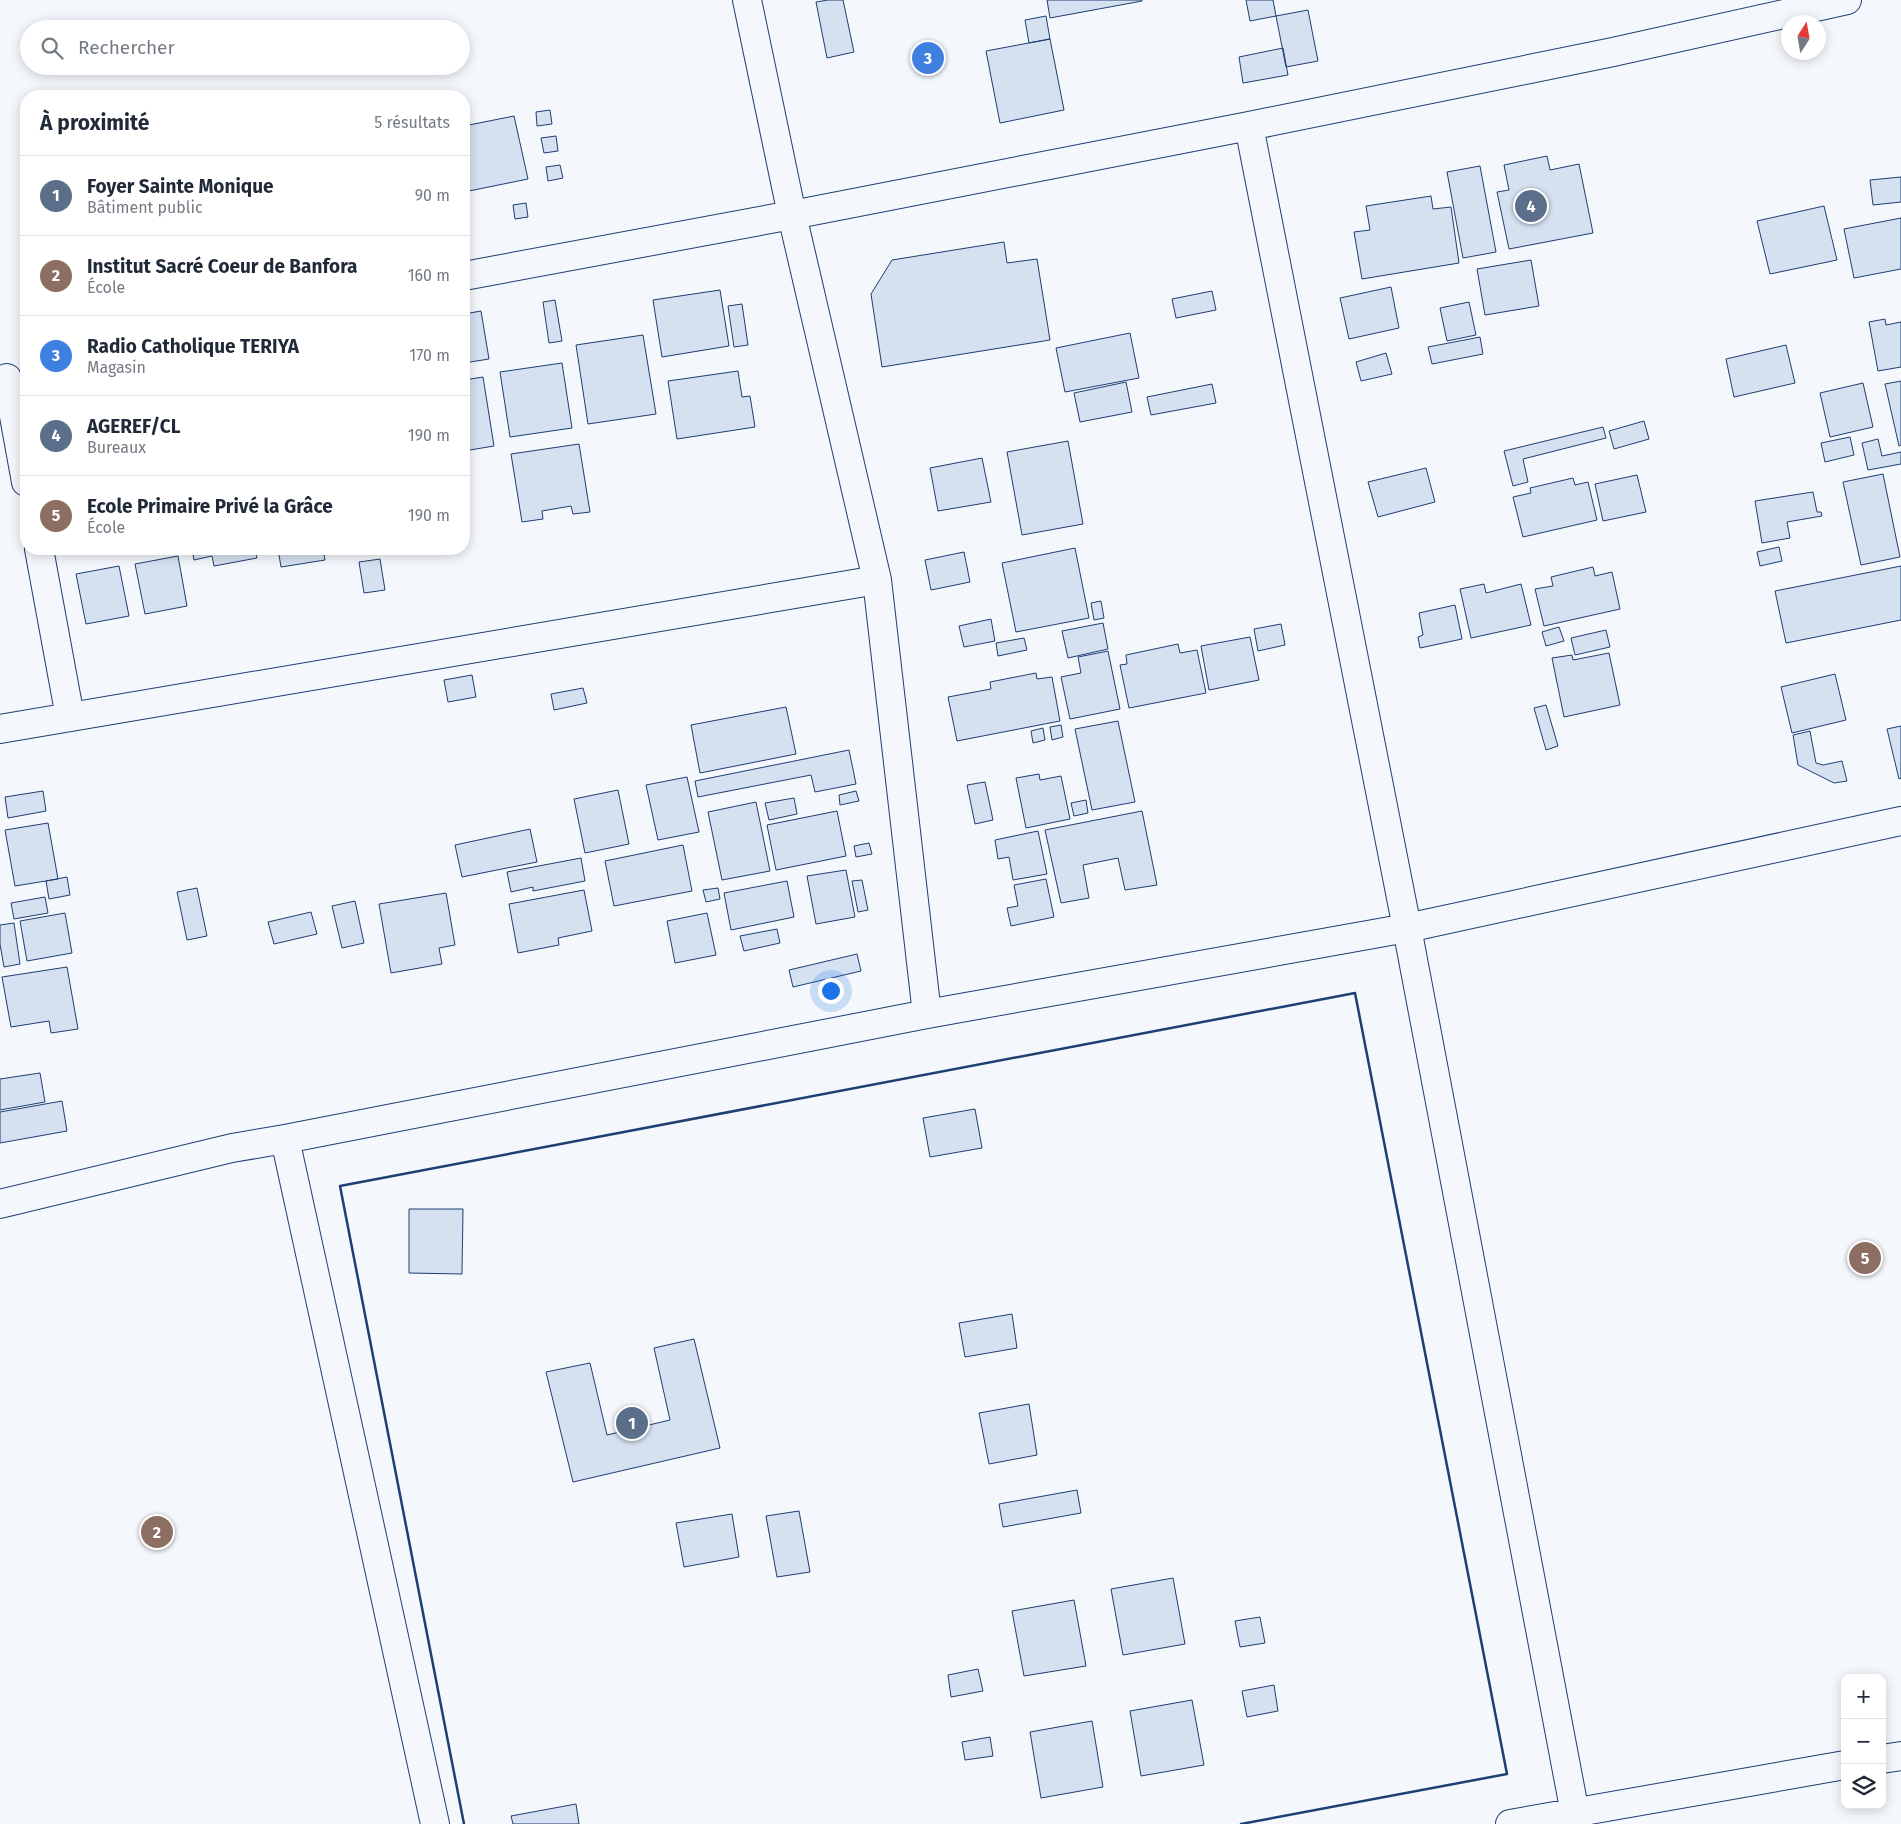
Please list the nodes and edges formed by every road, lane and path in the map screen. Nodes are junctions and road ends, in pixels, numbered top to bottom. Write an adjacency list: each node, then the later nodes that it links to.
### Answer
1 (747, 0): 4 (street)
2 (1847, 0): 3 (street)
3 (1249, 126): 4 (street); 13 (street)
4 (792, 215): 5 (street); 9 (street)
5 (470, 275)
6 (11, 377): 7 (street)
7 (20, 440)
8 (40, 555): 10 (street)
9 (877, 580): 10 (street); 14 (street)
10 (70, 717): 11 (street)
11 (0, 729)
12 (1901, 821): 13 (street)
13 (1407, 928): 14 (street); 20 (street)
14 (927, 1014): 15 (street)
15 (285, 1139): 16 (street); 21 (street)
16 (0, 1204)
17 (1901, 1756): 18 (street)
18 (1886, 1758)
19 (1841, 1766): 20 (street)
20 (1576, 1818): 22 (street)
21 (435, 1824)
22 (1510, 1824)

